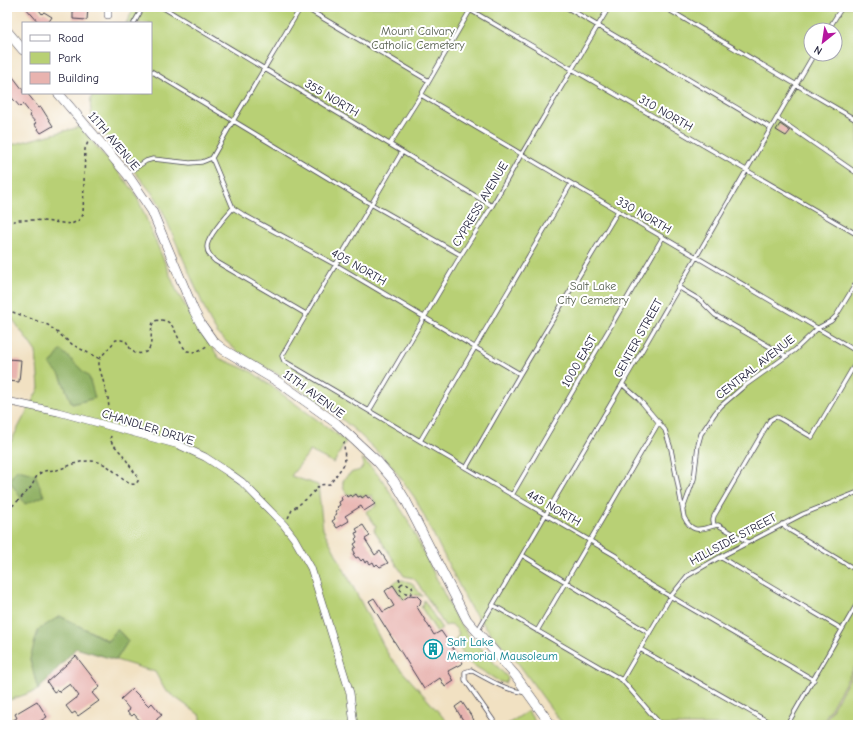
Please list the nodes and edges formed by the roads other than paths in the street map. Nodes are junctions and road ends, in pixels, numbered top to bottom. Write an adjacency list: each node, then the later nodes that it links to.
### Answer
1 (144, 7): 12 (lane)
2 (162, 7): 18 (lane, 355 NORTH)
3 (301, 7): 18 (lane)
4 (304, 7): 21 (lane)
5 (465, 7): 10 (lane, 310 NORTH)
6 (566, 7): 14 (lane)
7 (609, 7): 14 (lane, CYPRESS AVENUE)
8 (664, 7): 22 (lane)
9 (834, 7): 11 (lane)
10 (471, 8): 19 (lane, 310 NORTH); 21 (lane)
11 (841, 9): 13 (lane)
12 (135, 22)
13 (833, 22)
14 (599, 26): 19 (lane, CYPRESS AVENUE); 28 (lane)
15 (7, 31): 16 (street)
16 (22, 49)
17 (809, 62): 22 (lane, CENTER STREET)
18 (264, 69): 26 (lane); 29 (lane, 355 NORTH)
19 (572, 69): 31 (lane, CYPRESS AVENUE); 33 (lane, 310 NORTH)
20 (152, 72): 26 (lane)
21 (429, 81): 24 (lane)
22 (796, 85): 25 (lane, CENTER STREET); 27 (lane)
23 (59, 94): 34 (street, 11TH AVENUE)
24 (421, 95): 29 (lane); 31 (lane, 330 NORTH)
25 (777, 118): 28 (lane, CENTER STREET); 35 (lane)
26 (233, 121): 32 (lane); 37 (lane)
27 (858, 121)
28 (771, 128): 33 (lane, CENTER STREET)
29 (390, 144): 30 (lane, 355 NORTH)
30 (402, 152): 37 (lane); 38 (lane, 355 NORTH)
31 (521, 155): 36 (lane, 330 NORTH); 38 (lane, CYPRESS AVENUE)
32 (212, 158): 34 (lane); 39 (lane)
33 (746, 171): 41 (lane, 310 NORTH); 44 (lane, CENTER STREET)
34 (127, 174): 78 (street, 11TH AVENUE)
35 (858, 174)
36 (571, 184): 40 (lane, 330 NORTH); 51 (lane)
37 (371, 204): 43 (lane); 45 (lane)
38 (492, 206): 43 (lane, CYPRESS AVENUE)
39 (233, 208): 45 (lane, 405 NORTH); 48 (lane)
40 (618, 212): 42 (lane, 330 NORTH); 55 (lane)
41 (858, 235)
42 (663, 237): 44 (lane, 330 NORTH); 63 (lane, 1000 EAST)
43 (461, 255): 49 (lane, CYPRESS AVENUE)
44 (696, 257): 47 (lane, CENTER STREET); 50 (lane, 330 NORTH)
45 (336, 265): 48 (lane); 49 (lane, 405 NORTH)
46 (858, 280): 50 (lane, CENTRAL AVENUE)
47 (678, 287): 53 (lane); 56 (lane, CENTER STREET)
48 (306, 314): 58 (lane, 445 NORTH)
49 (425, 317): 51 (lane, 405 NORTH); 58 (lane, CYPRESS AVENUE)
50 (818, 328): 52 (lane, 330 NORTH); 53 (lane, CENTRAL AVENUE)
51 (474, 347): 55 (lane, 405 NORTH); 60 (lane)
52 (858, 352)
53 (786, 356): 64 (lane, CENTRAL AVENUE)
54 (858, 359): 67 (lane)
55 (520, 374): 61 (lane)
56 (623, 385): 59 (lane); 65 (lane, CENTER STREET)
57 (7, 401): 86 (street, CHANDLER DRIVE)
58 (369, 411): 60 (lane, 445 NORTH)
59 (659, 422): 64 (lane); 68 (lane)
60 (420, 441): 61 (lane, 445 NORTH)
61 (466, 468): 63 (lane, 445 NORTH)
62 (858, 492): 66 (lane, HILLSIDE STREET)
63 (512, 494): 65 (lane, 445 NORTH)
64 (683, 509): 67 (lane)
65 (546, 514): 68 (lane, 445 NORTH); 70 (lane, CENTER STREET)
66 (782, 524): 69 (lane, HILLSIDE STREET); 72 (lane)
67 (714, 526): 69 (lane)
68 (590, 540): 73 (lane); 74 (lane, 445 NORTH)
69 (748, 542): 71 (lane, HILLSIDE STREET)
70 (522, 555): 73 (lane); 76 (lane, CENTER STREET)
71 (720, 557): 74 (lane, HILLSIDE STREET); 77 (lane)
72 (858, 571)
73 (565, 582): 79 (lane); 80 (lane)
74 (671, 596): 80 (lane, HILLSIDE STREET); 83 (lane, 445 NORTH)
75 (858, 602): 77 (lane)
76 (493, 605): 78 (lane, CENTER STREET); 79 (lane)
77 (842, 629): 83 (lane)
78 (477, 631): 84 (street, 11TH AVENUE)
79 (537, 631): 82 (lane)
80 (650, 633): 81 (lane, HILLSIDE STREET)
81 (640, 649): 82 (lane, HILLSIDE STREET); 89 (lane)
82 (622, 680): 88 (lane)
83 (814, 680): 90 (lane)
84 (528, 693): 85 (lane); 87 (street, 11TH AVENUE)
85 (493, 720)
86 (354, 725)
87 (551, 725)
88 (661, 725)
89 (774, 725)
90 (787, 725)

